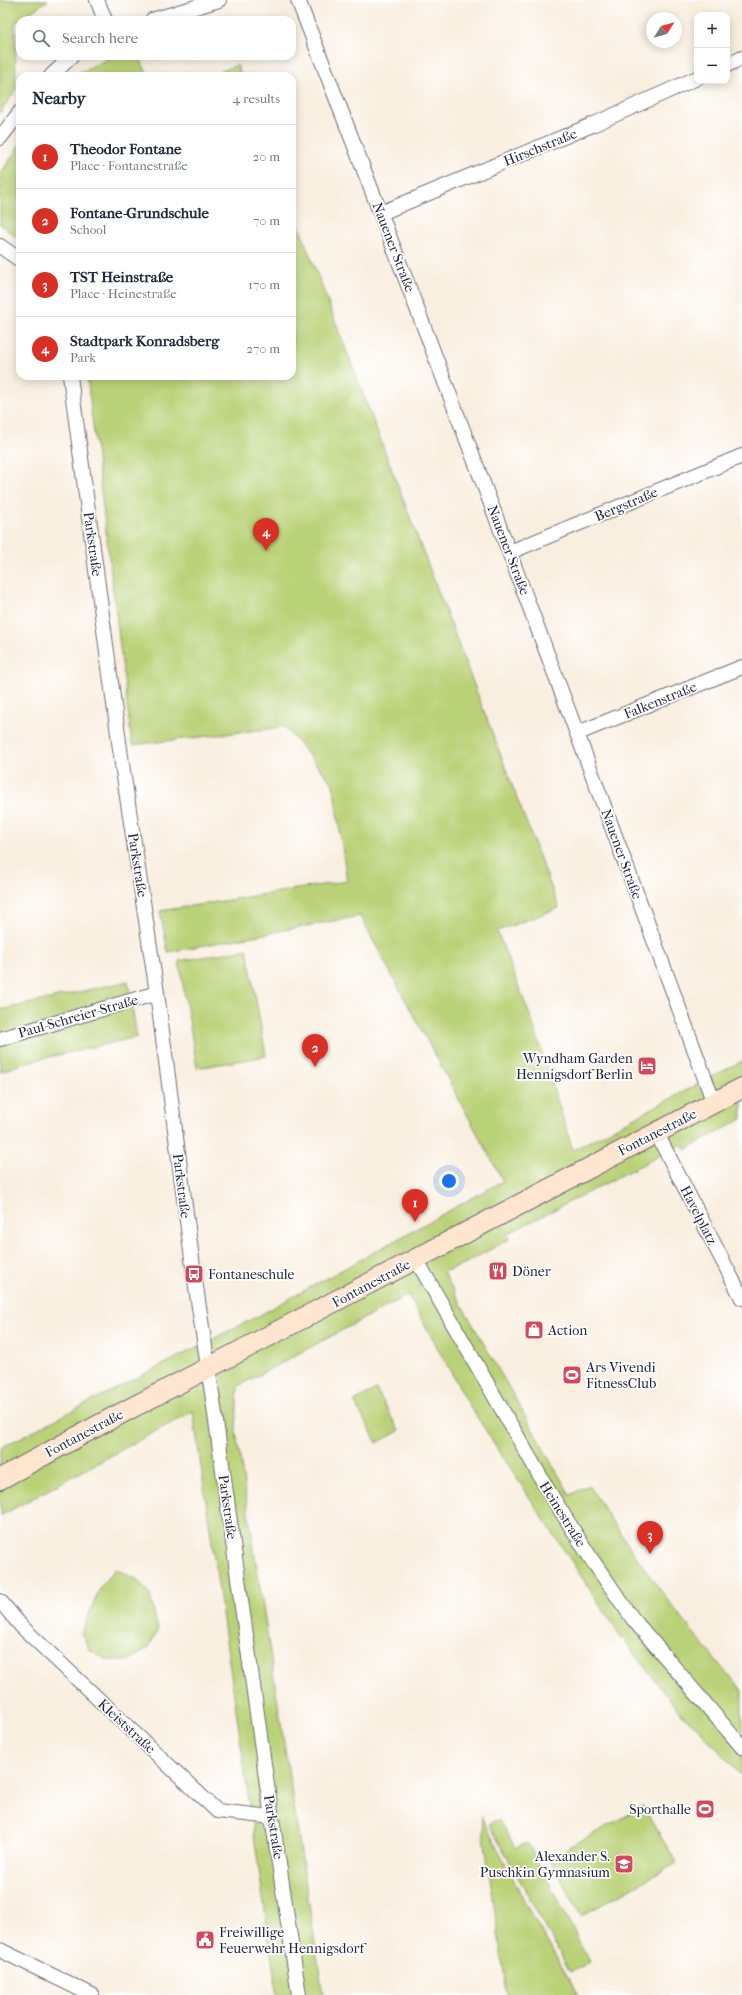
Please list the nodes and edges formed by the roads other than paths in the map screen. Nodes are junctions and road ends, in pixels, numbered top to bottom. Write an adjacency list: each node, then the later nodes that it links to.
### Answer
1 (97, 0): 4 (street)
2 (219, 0): 5 (street)
3 (298, 0): 13 (street, Nauener Straße)
4 (103, 16)
5 (165, 16)
6 (742, 58): 8 (street)
7 (68, 60): 9 (street)
8 (730, 63)
9 (55, 72)
10 (694, 79): 13 (street, Hirschstraße)
11 (16, 117): 12 (street)
12 (0, 138)
13 (381, 213): 18 (street, Nauener Straße)
14 (0, 246): 15 (street)
15 (16, 257)
16 (71, 380): 21 (street, Parkstraße)
17 (742, 456): 18 (street, Bergstraße)
18 (510, 552): 20 (street, Nauener Straße)
19 (742, 667): 20 (street, Falkenstraße)
20 (578, 733): 24 (street, Nauener Straße)
21 (157, 993): 22 (street, Paul-Schreier-Straße); 28 (street, Parkstraße)
22 (0, 1039)
23 (742, 1088): 24 (street, Fontanestraße)
24 (714, 1103): 25 (street, Fontanestraße)
25 (656, 1132): 26 (street, Fontanestraße); 27 (street, Havelplatz)
26 (416, 1259): 28 (street, Fontanestraße); 31 (street, Heinestraße)
27 (742, 1298)
28 (209, 1368): 29 (street, Fontanestraße); 32 (street, Parkstraße)
29 (0, 1479)
30 (0, 1601): 32 (street, Kleiststraße)
31 (742, 1747)
32 (272, 1817): 35 (street, Parkstraße)
33 (0, 1950): 34 (street)
34 (92, 1995)
35 (299, 1995)

